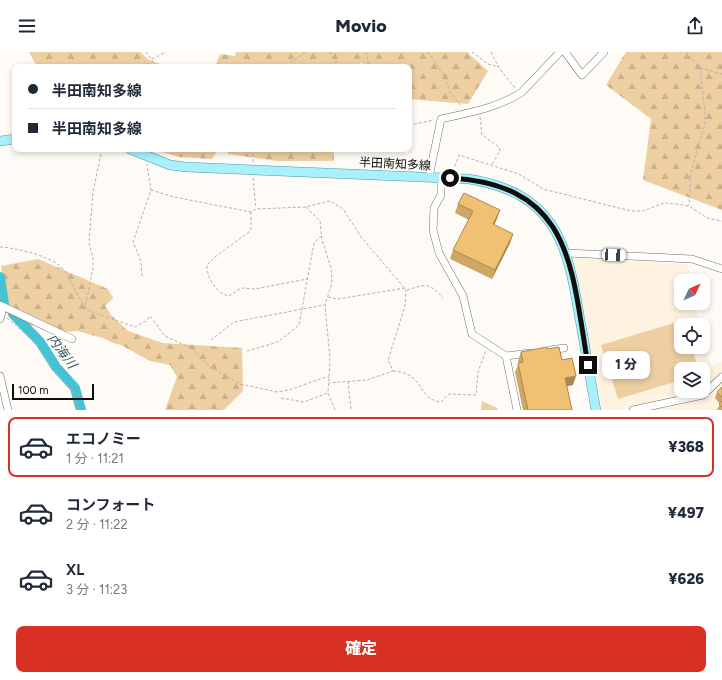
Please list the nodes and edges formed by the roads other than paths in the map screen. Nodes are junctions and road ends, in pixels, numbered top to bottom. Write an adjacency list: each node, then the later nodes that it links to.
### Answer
1 (560, 52): 7 (street)
2 (565, 52): 3 (street)
3 (604, 52)
4 (12, 139): 5 (main road)
5 (0, 141)
6 (136, 152): 7 (main road, 半田南知多線)
7 (429, 178): 8 (main road, 半田南知多線)
8 (445, 178): 9 (main road, 半田南知多線); 15 (street)
9 (567, 253): 10 (street); 21 (main road, 半田南知多線)
10 (722, 269)
11 (0, 305): 12 (street); 13 (street)
12 (1, 316)
13 (72, 339)
14 (564, 348): 15 (street)
15 (506, 356): 20 (street)
16 (0, 376): 19 (street)
17 (722, 377): 18 (street)
18 (650, 408): 22 (street)
19 (8, 410)
20 (517, 410)
21 (596, 410)
22 (633, 410)

